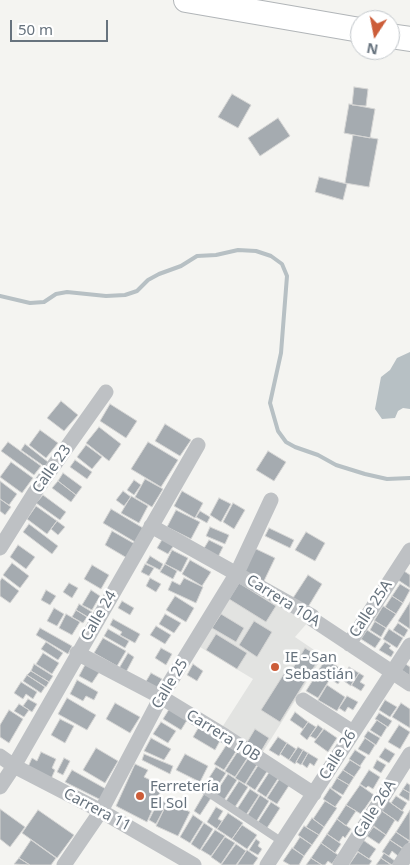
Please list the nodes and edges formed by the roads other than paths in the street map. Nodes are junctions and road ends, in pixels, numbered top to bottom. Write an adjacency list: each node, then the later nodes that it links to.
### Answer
1 (186, 0): 2 (main road)
2 (350, 28)
3 (106, 392): 7 (street, Calle 23)
4 (198, 445): 6 (street, Calle 24)
5 (272, 500): 9 (street, Calle 25)
6 (151, 526): 9 (street, Carrera 10A); 12 (street, Calle 24)
7 (0, 548)
8 (410, 550): 10 (street, Calle 25A)
9 (237, 573): 10 (street, Carrera 10A); 15 (street, Calle 25)
10 (349, 644): 13 (street, Carrera 10A)
11 (410, 645): 13 (street, Calle 26)
12 (77, 653): 15 (street, Carrera 10B); 20 (street, Calle 24)
13 (393, 672): 14 (street, Carrera 10A); 17 (street, Calle 26)
14 (410, 684)
15 (161, 698): 23 (street, Carrera 10B); 24 (street, Calle 25)
16 (302, 700): 17 (street)
17 (353, 732): 23 (street, Calle 26)
18 (410, 754): 31 (street, Calle 26A)
19 (0, 756): 20 (street, Carrera 11)
20 (14, 766): 21 (street, Calle 24); 24 (street, Carrera 11)
21 (0, 787)
22 (204, 790): 25 (lane)
23 (314, 794): 25 (street, Calle 26)
24 (101, 811): 27 (street, Carrera 11); 28 (street, Calle 25)
25 (281, 841): 30 (street, Calle 26)
26 (410, 850): 32 (street)
27 (178, 861): 29 (street, Carrera 11)
28 (64, 865)
29 (194, 865)
30 (267, 865)
31 (340, 865)
32 (400, 865)

